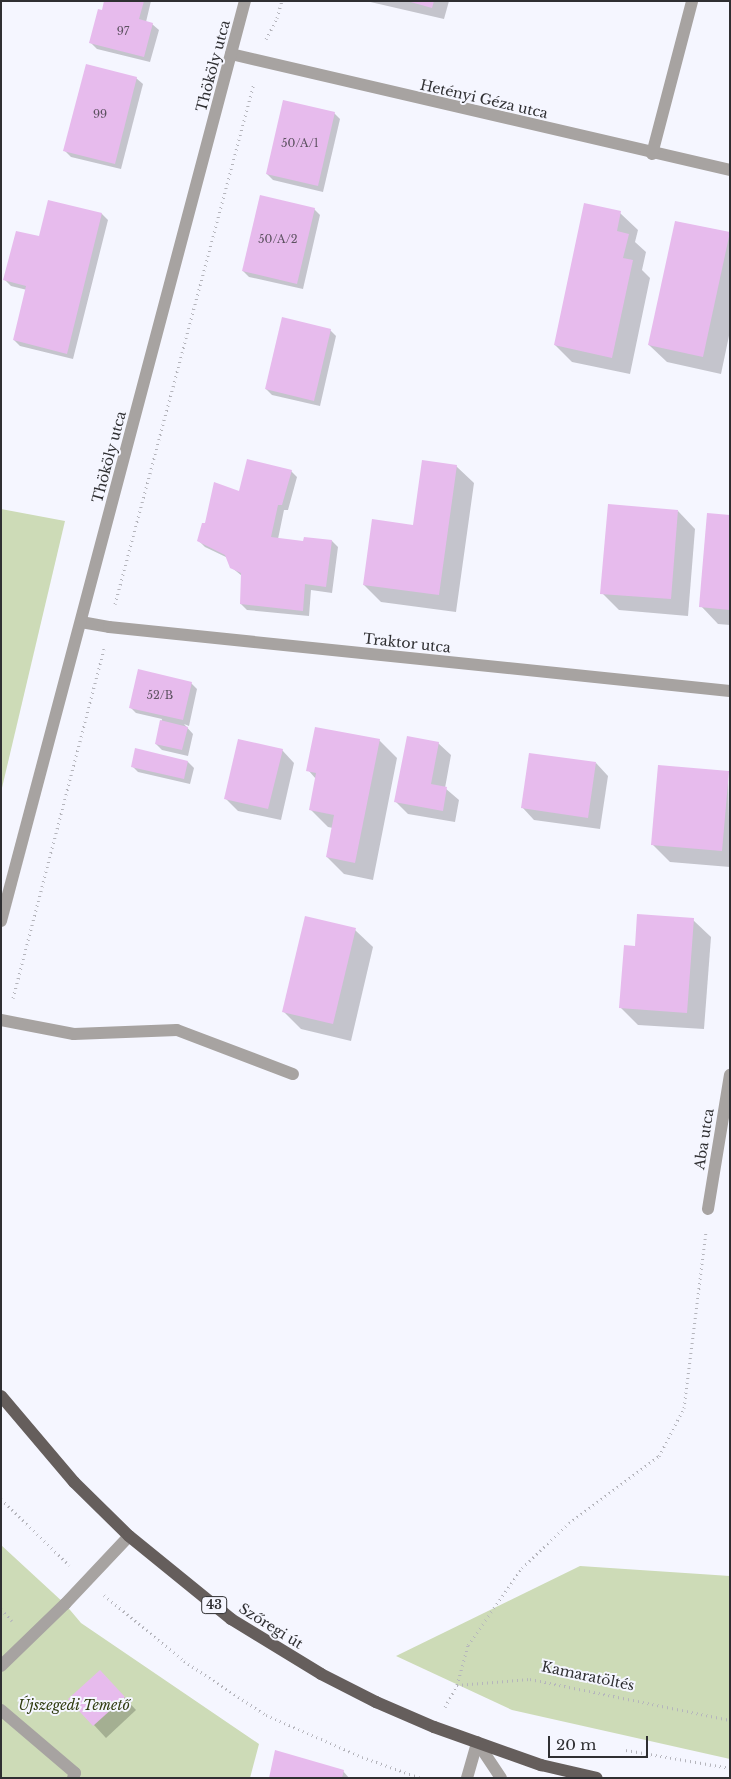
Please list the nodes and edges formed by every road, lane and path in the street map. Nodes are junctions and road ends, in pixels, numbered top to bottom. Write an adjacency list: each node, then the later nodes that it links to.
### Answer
1 (245, 1): 4 (street, Thököly utca)
2 (282, 1): 5 (path)
3 (692, 1): 6 (street)
4 (231, 54): 5 (street, Hetényi Géza utca); 8 (street, Thököly utca)
5 (259, 62): 6 (street, Hetényi Géza utca); 9 (path)
6 (652, 154): 7 (street, Hetényi Géza utca)
7 (730, 170)
8 (81, 622): 9 (street, Traktor utca); 11 (street, Thököly utca)
9 (109, 627): 10 (street, Traktor utca); 12 (path)
10 (730, 691)
11 (1, 921)
12 (4, 1021): 13 (street)
13 (293, 1074)
14 (730, 1075): 15 (street, Aba utca)
15 (708, 1209): 21 (path)
16 (1, 1396): 18 (main road, Szőregi út / 43)
17 (1, 1499): 19 (path)
18 (129, 1536): 19 (street); 24 (main road, Szőregi út / 43)
19 (88, 1580): 20 (street); 29 (path)
20 (1, 1666)
21 (457, 1685): 23 (path, Kamaratöltés); 24 (path)
22 (1, 1710): 28 (street)
23 (730, 1720)
24 (434, 1727): 25 (main road, Szőregi út / 43)
25 (478, 1742): 30 (street); 31 (street); 32 (main road, 43)
26 (626, 1750): 27 (path)
27 (730, 1768)
28 (73, 1778)
29 (421, 1778)
30 (468, 1778)
31 (501, 1778)
32 (597, 1778)

